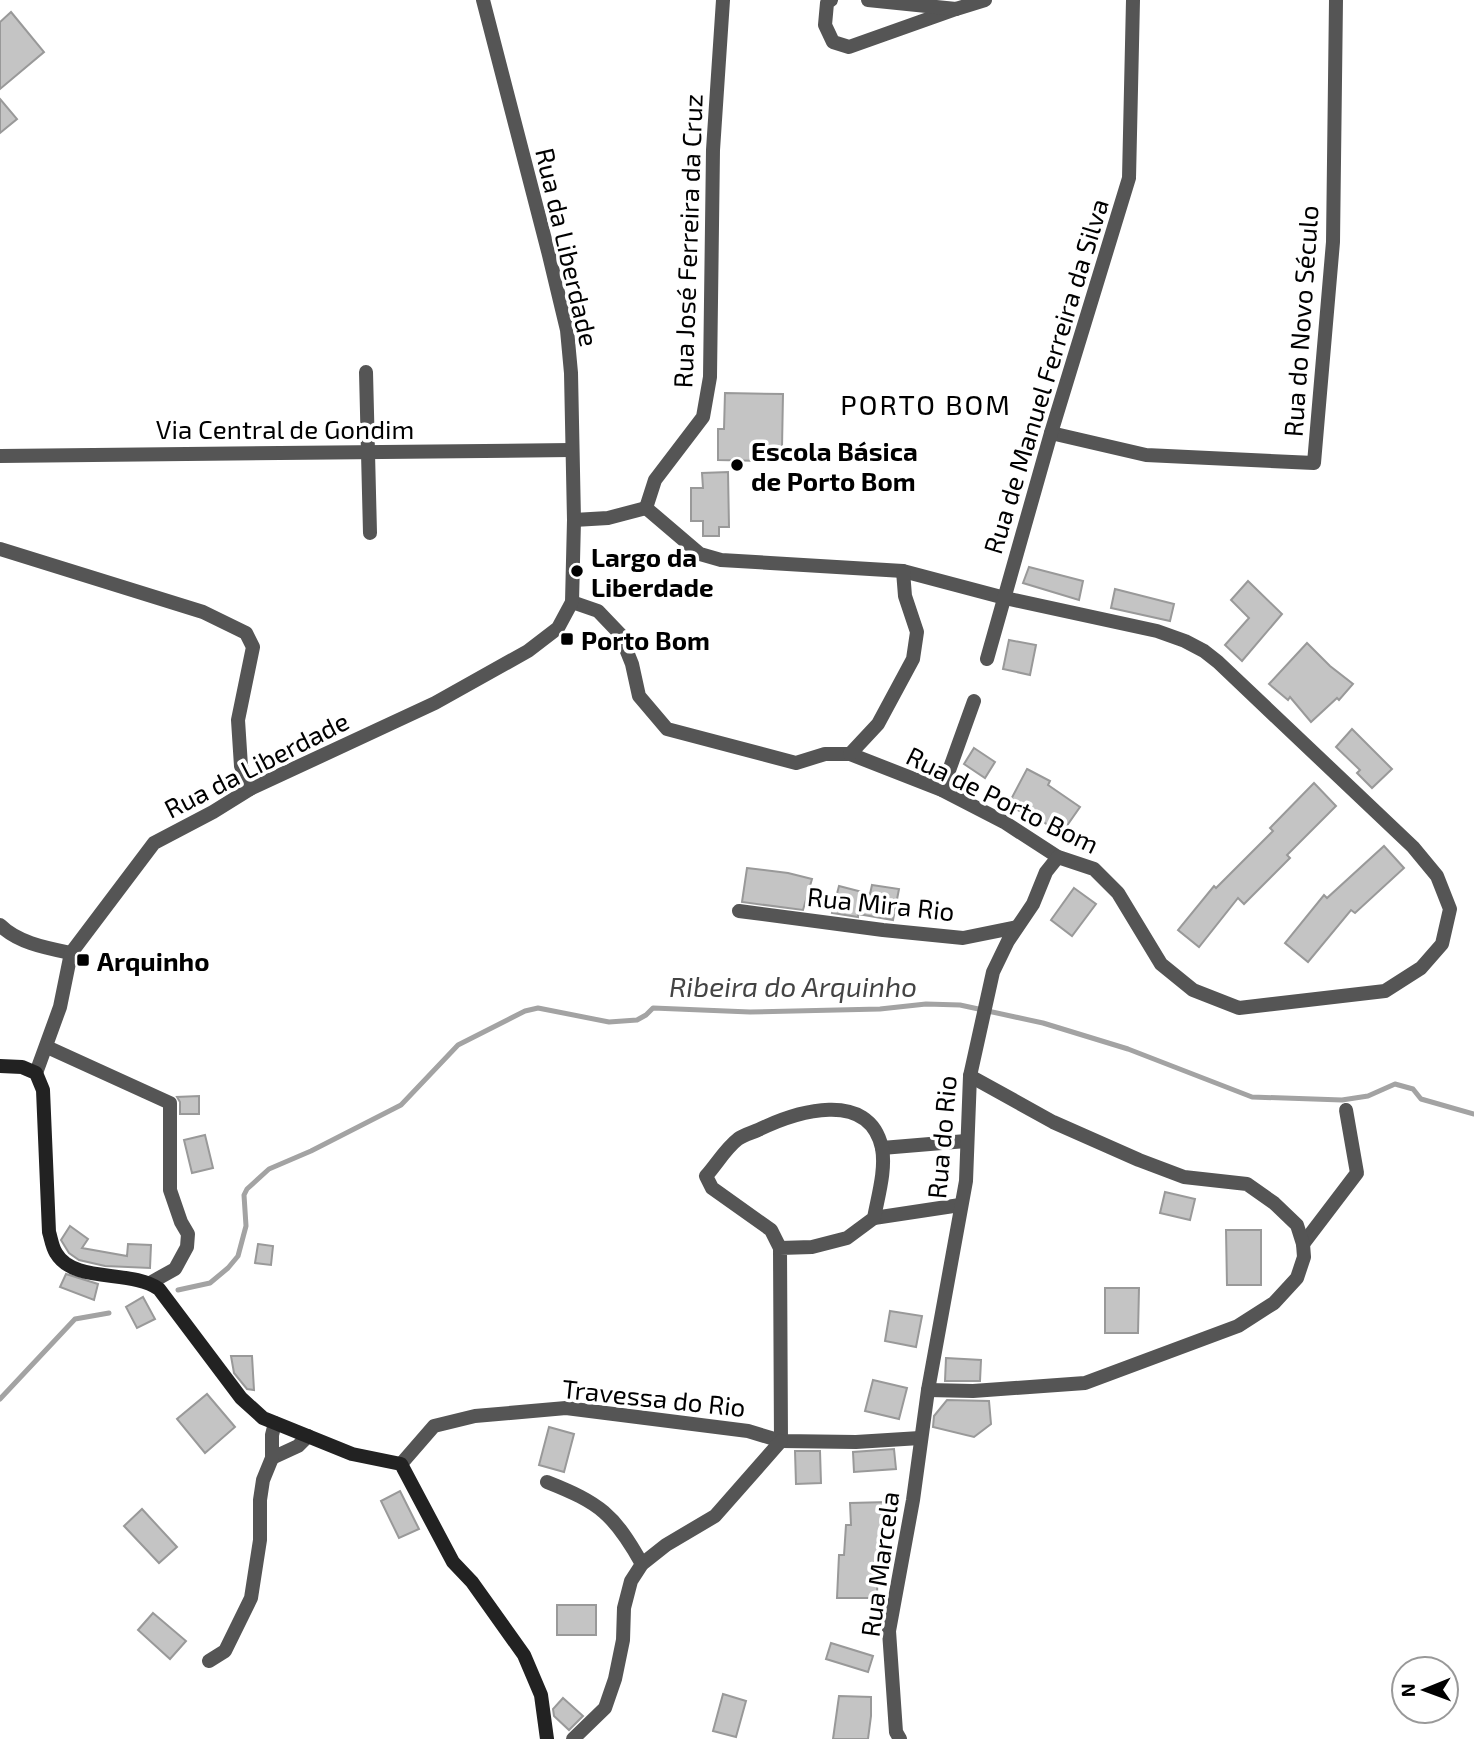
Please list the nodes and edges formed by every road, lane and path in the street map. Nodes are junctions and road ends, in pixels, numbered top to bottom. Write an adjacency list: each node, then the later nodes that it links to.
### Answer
1 (483, 0): 11 (street, Rua da Liberdade)
2 (723, 0): 14 (street, Rua José Ferreira da Cruz)
3 (831, 0): 8 (street)
4 (868, 0): 8 (street)
5 (985, 0): 8 (street)
6 (1133, 0): 10 (street, Rua de Manuel Ferreira da Silva)
7 (1336, 0): 10 (street, Rua do Novo Século)
8 (956, 9)
9 (366, 372): 12 (street)
10 (1051, 433): 19 (street, Rua de Manuel Ferreira da Silva)
11 (571, 450): 12 (street, Via Central de Gondim); 15 (street, Rua da Liberdade)
12 (367, 452): 13 (street, Via Central de Gondim); 16 (street)
13 (0, 456)
14 (646, 508): 15 (street); 18 (street, Rua de Porto Bom)
15 (574, 520): 20 (street, Rua da Liberdade)
16 (370, 533)
17 (0, 549): 24 (street)
18 (903, 571): 19 (street, Rua de Porto Bom); 23 (street)
19 (1005, 598): 21 (street, Rua de Manuel Ferreira da Silva); 26 (street, Rua de Porto Bom)
20 (572, 602): 23 (street, Rua de Porto Bom); 24 (street, Rua da Liberdade)
21 (987, 659)
22 (974, 701): 25 (street)
23 (850, 754): 25 (street, Rua de Porto Bom)
24 (250, 789): 30 (street, Rua da Liberdade)
25 (942, 790): 26 (street, Rua de Porto Bom)
26 (1058, 857): 29 (street, Rua do Rio)
27 (739, 911): 29 (street, Rua Mira Rio)
28 (0, 925): 30 (street)
29 (1017, 927): 34 (street, Rua do Rio)
30 (71, 953): 31 (street, Rua da Liberdade)
31 (47, 1047): 33 (street, Rua da Liberdade); 42 (street)
32 (0, 1066): 33 (street)
33 (36, 1073): 42 (street)
34 (970, 1076): 36 (street, Rua do Rio); 40 (street)
35 (1346, 1110): 40 (street)
36 (966, 1140): 37 (street); 38 (street, Rua do Rio)
37 (882, 1148): 39 (street); 41 (street)
38 (960, 1205): 39 (street); 43 (street, Rua do Rio)
39 (874, 1218): 41 (street)
40 (1303, 1244): 43 (street)
41 (780, 1248): 47 (street)
42 (150, 1283): 44 (street)
43 (928, 1390): 46 (street, Rua do Rio)
44 (275, 1423): 45 (street); 48 (street)
45 (308, 1436): 48 (street); 49 (street)
46 (920, 1438): 47 (street, Travessa do Rio); 55 (street, Rua Marcela)
47 (781, 1441): 49 (street, Travessa do Rio); 51 (street)
48 (272, 1458): 52 (street)
49 (401, 1464): 53 (street)
50 (547, 1482): 51 (street)
51 (642, 1564): 54 (street)
52 (209, 1661)
53 (547, 1739)
54 (573, 1739)
55 (900, 1739)

